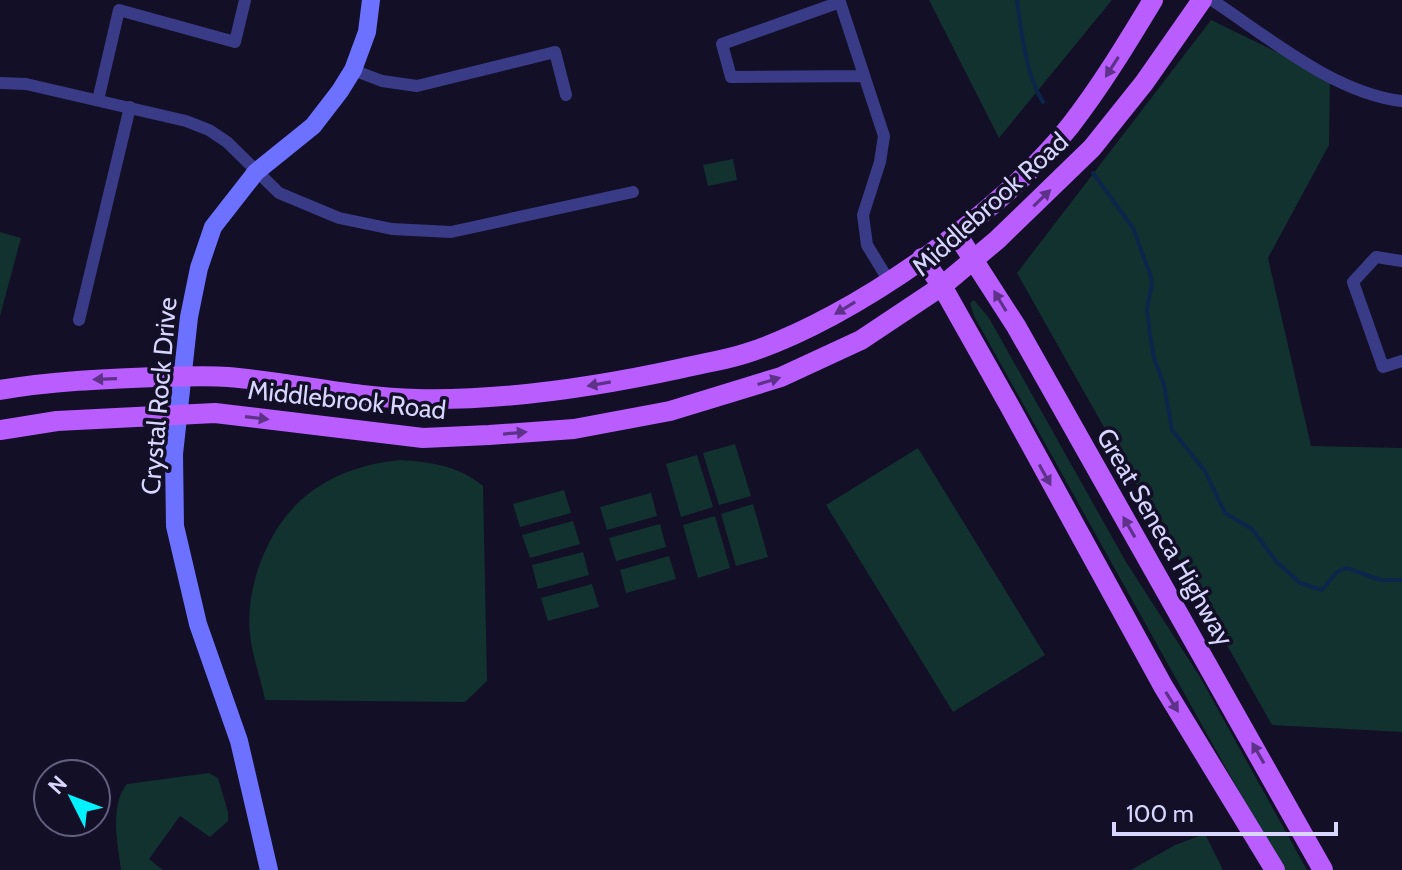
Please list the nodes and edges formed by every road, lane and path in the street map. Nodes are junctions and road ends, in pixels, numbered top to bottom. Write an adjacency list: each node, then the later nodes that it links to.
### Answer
1 (245, 0): 10 (street)
2 (371, 0): 6 (street, Crystal Rock Drive)
3 (1153, 0): 15 (main road, Middlebrook Road, one-way to 15)
4 (1202, 0): 17 (main road, Middlebrook Road, one-way to 4)
5 (1212, 0): 11 (street)
6 (353, 70): 9 (street); 13 (street, Crystal Rock Drive)
7 (864, 76): 7 (street); 19 (street)
8 (0, 83): 10 (street)
9 (566, 95)
10 (98, 100): 12 (street)
11 (1402, 101)
12 (130, 107): 13 (street); 21 (street)
13 (256, 172): 14 (street); 23 (street, Crystal Rock Drive)
14 (633, 192)
15 (956, 233): 16 (main road, Middlebrook Road); 17 (main road, Great Seneca Highway)
16 (922, 258): 19 (main road, Middlebrook Road); 20 (main road)
17 (975, 259): 20 (main road, Middlebrook Road); 29 (main road, Great Seneca Highway, one-way to 17)
18 (1402, 261): 22 (street)
19 (889, 281): 23 (main road, Middlebrook Road, one-way to 23)
20 (942, 286): 25 (main road, Middlebrook Road, one-way to 20); 28 (main road, one-way to 28)
21 (79, 320)
22 (1402, 361)
23 (183, 376): 24 (main road, Middlebrook Road, one-way to 24); 25 (street, Crystal Rock Drive)
24 (0, 390)
25 (179, 414): 26 (main road, Middlebrook Road); 27 (street, Crystal Rock Drive)
26 (0, 430)
27 (269, 870)
28 (1275, 870)
29 (1323, 870)

